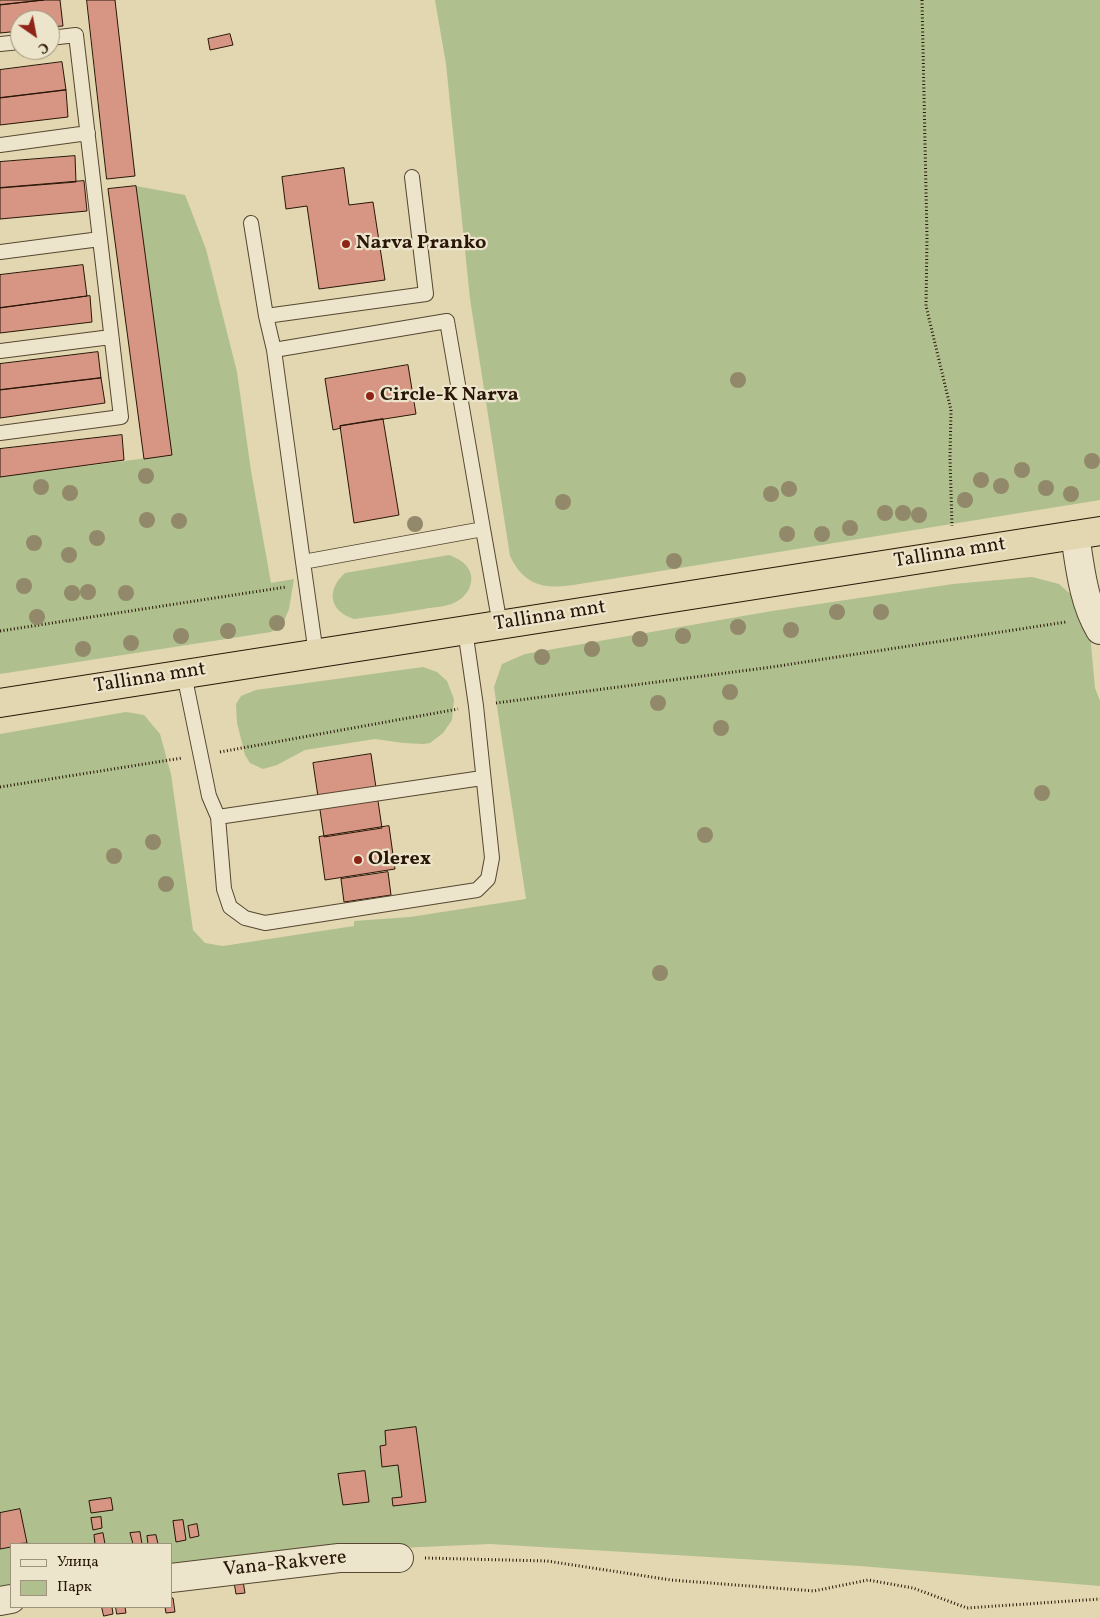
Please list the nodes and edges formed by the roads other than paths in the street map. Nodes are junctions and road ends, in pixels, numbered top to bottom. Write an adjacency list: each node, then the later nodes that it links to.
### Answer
1 (60, 37): 2 (lane)
2 (88, 134): 3 (lane); 6 (lane)
3 (0, 144)
4 (412, 177): 8 (lane)
5 (251, 223): 8 (lane)
6 (100, 239): 7 (lane); 9 (lane)
7 (0, 252)
8 (266, 316): 10 (lane)
9 (112, 338): 11 (lane); 12 (lane)
10 (274, 350): 13 (lane); 15 (lane)
11 (0, 351)
12 (0, 433)
13 (483, 529): 15 (lane); 17 (lane)
14 (1088, 533): 16 (street); 17 (highway, Tallinna mnt)
15 (303, 562): 19 (lane)
16 (1096, 624)
17 (500, 625): 18 (highway, Tallinna mnt)
18 (465, 630): 19 (highway, Tallinna mnt); 22 (lane)
19 (316, 654): 20 (highway, Tallinna mnt)
20 (184, 674): 21 (highway, Tallinna mnt); 23 (lane)
21 (0, 703)
22 (482, 778): 23 (lane); 23 (lane)
23 (218, 817)
24 (399, 1558): 25 (street, Vana-Rakvere)
25 (172, 1578)

